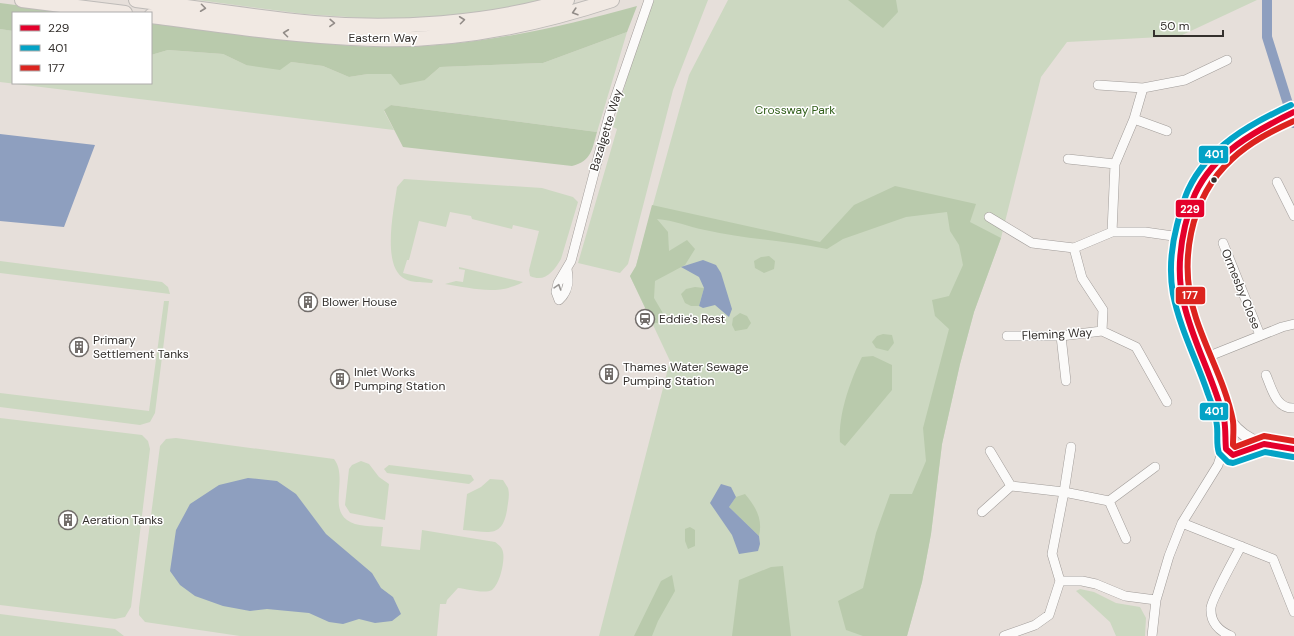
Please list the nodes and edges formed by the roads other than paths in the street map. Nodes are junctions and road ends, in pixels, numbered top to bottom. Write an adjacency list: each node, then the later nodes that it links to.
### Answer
1 (22, 0): 6 (main road)
2 (136, 0): 3 (main road, Eastern Way, one-way to 3)
3 (567, 0)
4 (612, 0): 7 (main road, Eastern Way, one-way to 7)
5 (649, 0): 23 (street, Bazalgette Way)
6 (117, 12)
7 (152, 16)
8 (1227, 60): 10 (street)
9 (1098, 85): 10 (street)
10 (1143, 88): 12 (street)
11 (1294, 112): 20 (street)
12 (1134, 119): 13 (street); 15 (street)
13 (1167, 131)
14 (1068, 160): 15 (street)
15 (1115, 164): 19 (street)
16 (1277, 182): 17 (street)
17 (1294, 216)
18 (989, 217): 22 (street)
19 (1112, 232): 20 (street); 22 (street)
20 (1180, 237): 29 (street)
21 (1223, 243): 28 (street, Ormesby Close)
22 (1074, 248): 25 (street)
23 (569, 265)
24 (1294, 324): 28 (street)
25 (1102, 331): 27 (street, Fleming Way); 32 (street, Fleming Way)
26 (1007, 336): 27 (street, Fleming Way)
27 (1061, 336): 31 (street)
28 (1260, 336): 29 (street)
29 (1202, 359): 33 (street)
30 (1266, 375): 34 (street)
31 (1066, 381)
32 (1167, 402)
33 (1221, 406): 35 (street); 36 (street)
34 (1294, 408)
35 (1245, 436): 36 (street); 37 (street); 41 (street)
36 (1226, 442): 41 (street); 42 (street)
37 (1264, 444): 39 (street); 41 (street)
38 (1071, 447): 45 (street)
39 (1294, 449)
40 (990, 451): 44 (street)
41 (1241, 453): 42 (street)
42 (1218, 465): 48 (street)
43 (1155, 467): 46 (street)
44 (1012, 486): 45 (street); 47 (street)
45 (1064, 492): 46 (street); 51 (street)
46 (1109, 501): 49 (street)
47 (982, 512)
48 (1182, 522): 50 (street); 52 (street)
49 (1126, 539)
50 (1241, 546): 53 (street); 56 (street)
51 (1060, 581): 52 (street); 54 (street)
52 (1156, 600): 55 (street)
53 (1294, 612)
54 (1004, 636)
55 (1152, 636)
56 (1231, 636)

